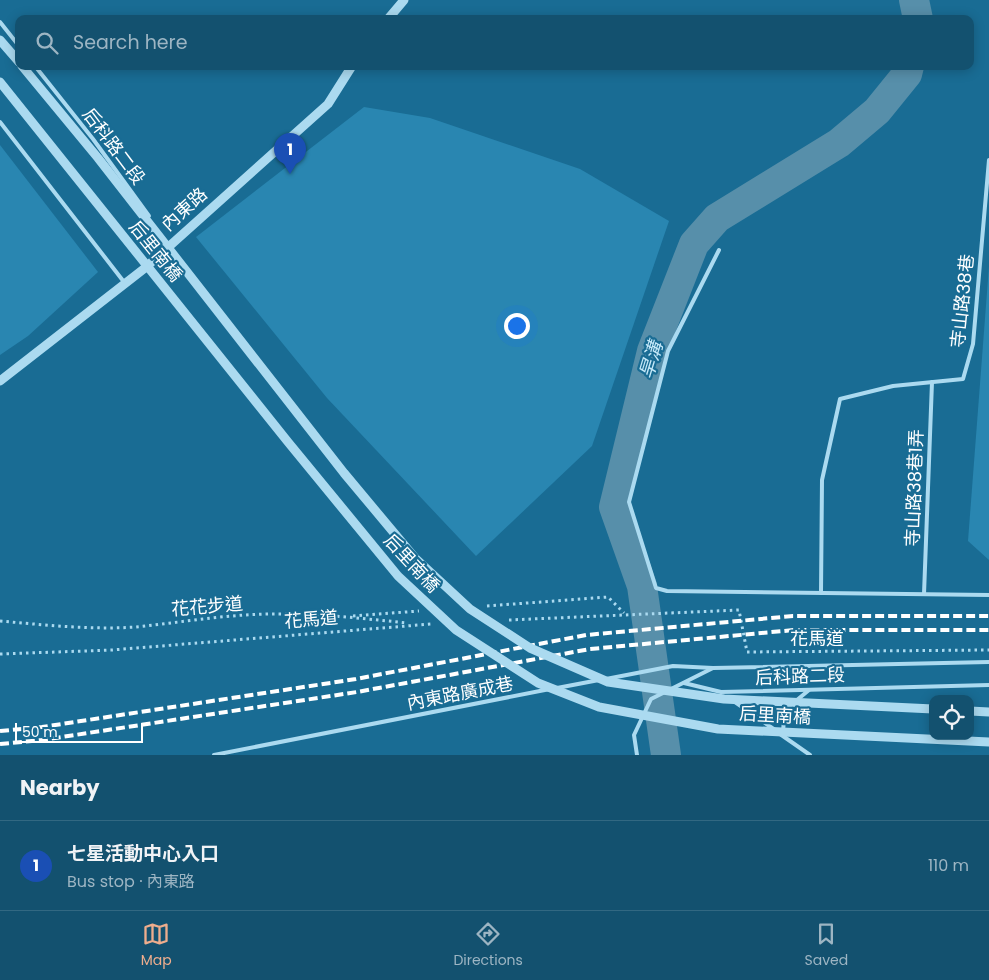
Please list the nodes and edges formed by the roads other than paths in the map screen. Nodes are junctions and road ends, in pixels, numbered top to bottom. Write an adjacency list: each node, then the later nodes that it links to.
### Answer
1 (404, 0): 2 (street)
2 (391, 15)
3 (0, 22): 5 (lane)
4 (0, 40): 6 (street)
5 (15, 41)
6 (15, 57)
7 (25, 70): 27 (street, 后里南橋, bridge)
8 (38, 70): 13 (lane, 后科路二段)
9 (349, 70): 13 (street, 內東路)
10 (0, 82): 31 (street, 后里南橋, bridge)
11 (0, 122): 15 (lane)
12 (989, 160): 17 (lane, 寺山路38巷)
13 (169, 244): 15 (street, 內東路)
14 (719, 250): 18 (lane)
15 (125, 283): 16 (street, 內東路)
16 (0, 381)
17 (932, 382): 18 (lane, 寺山路38巷); 19 (lane, 寺山路38巷1弄)
18 (821, 593): 19 (lane)
19 (924, 594): 20 (lane)
20 (989, 595)
21 (989, 662): 22 (lane, 內東路廣成巷)
22 (713, 668): 23 (lane); 32 (lane, 內東路廣成巷)
23 (684, 683): 26 (lane); 33 (lane, bridge)
24 (989, 685): 25 (lane, 后科路二段)
25 (809, 690): 26 (lane, 后科路二段); 30 (lane)
26 (721, 692): 30 (lane, 后科路二段)
27 (929, 709)
28 (974, 711): 29 (street)
29 (989, 712)
30 (783, 736): 34 (lane, 后科路二段)
31 (989, 742)
32 (214, 755)
33 (637, 755)
34 (810, 755)

